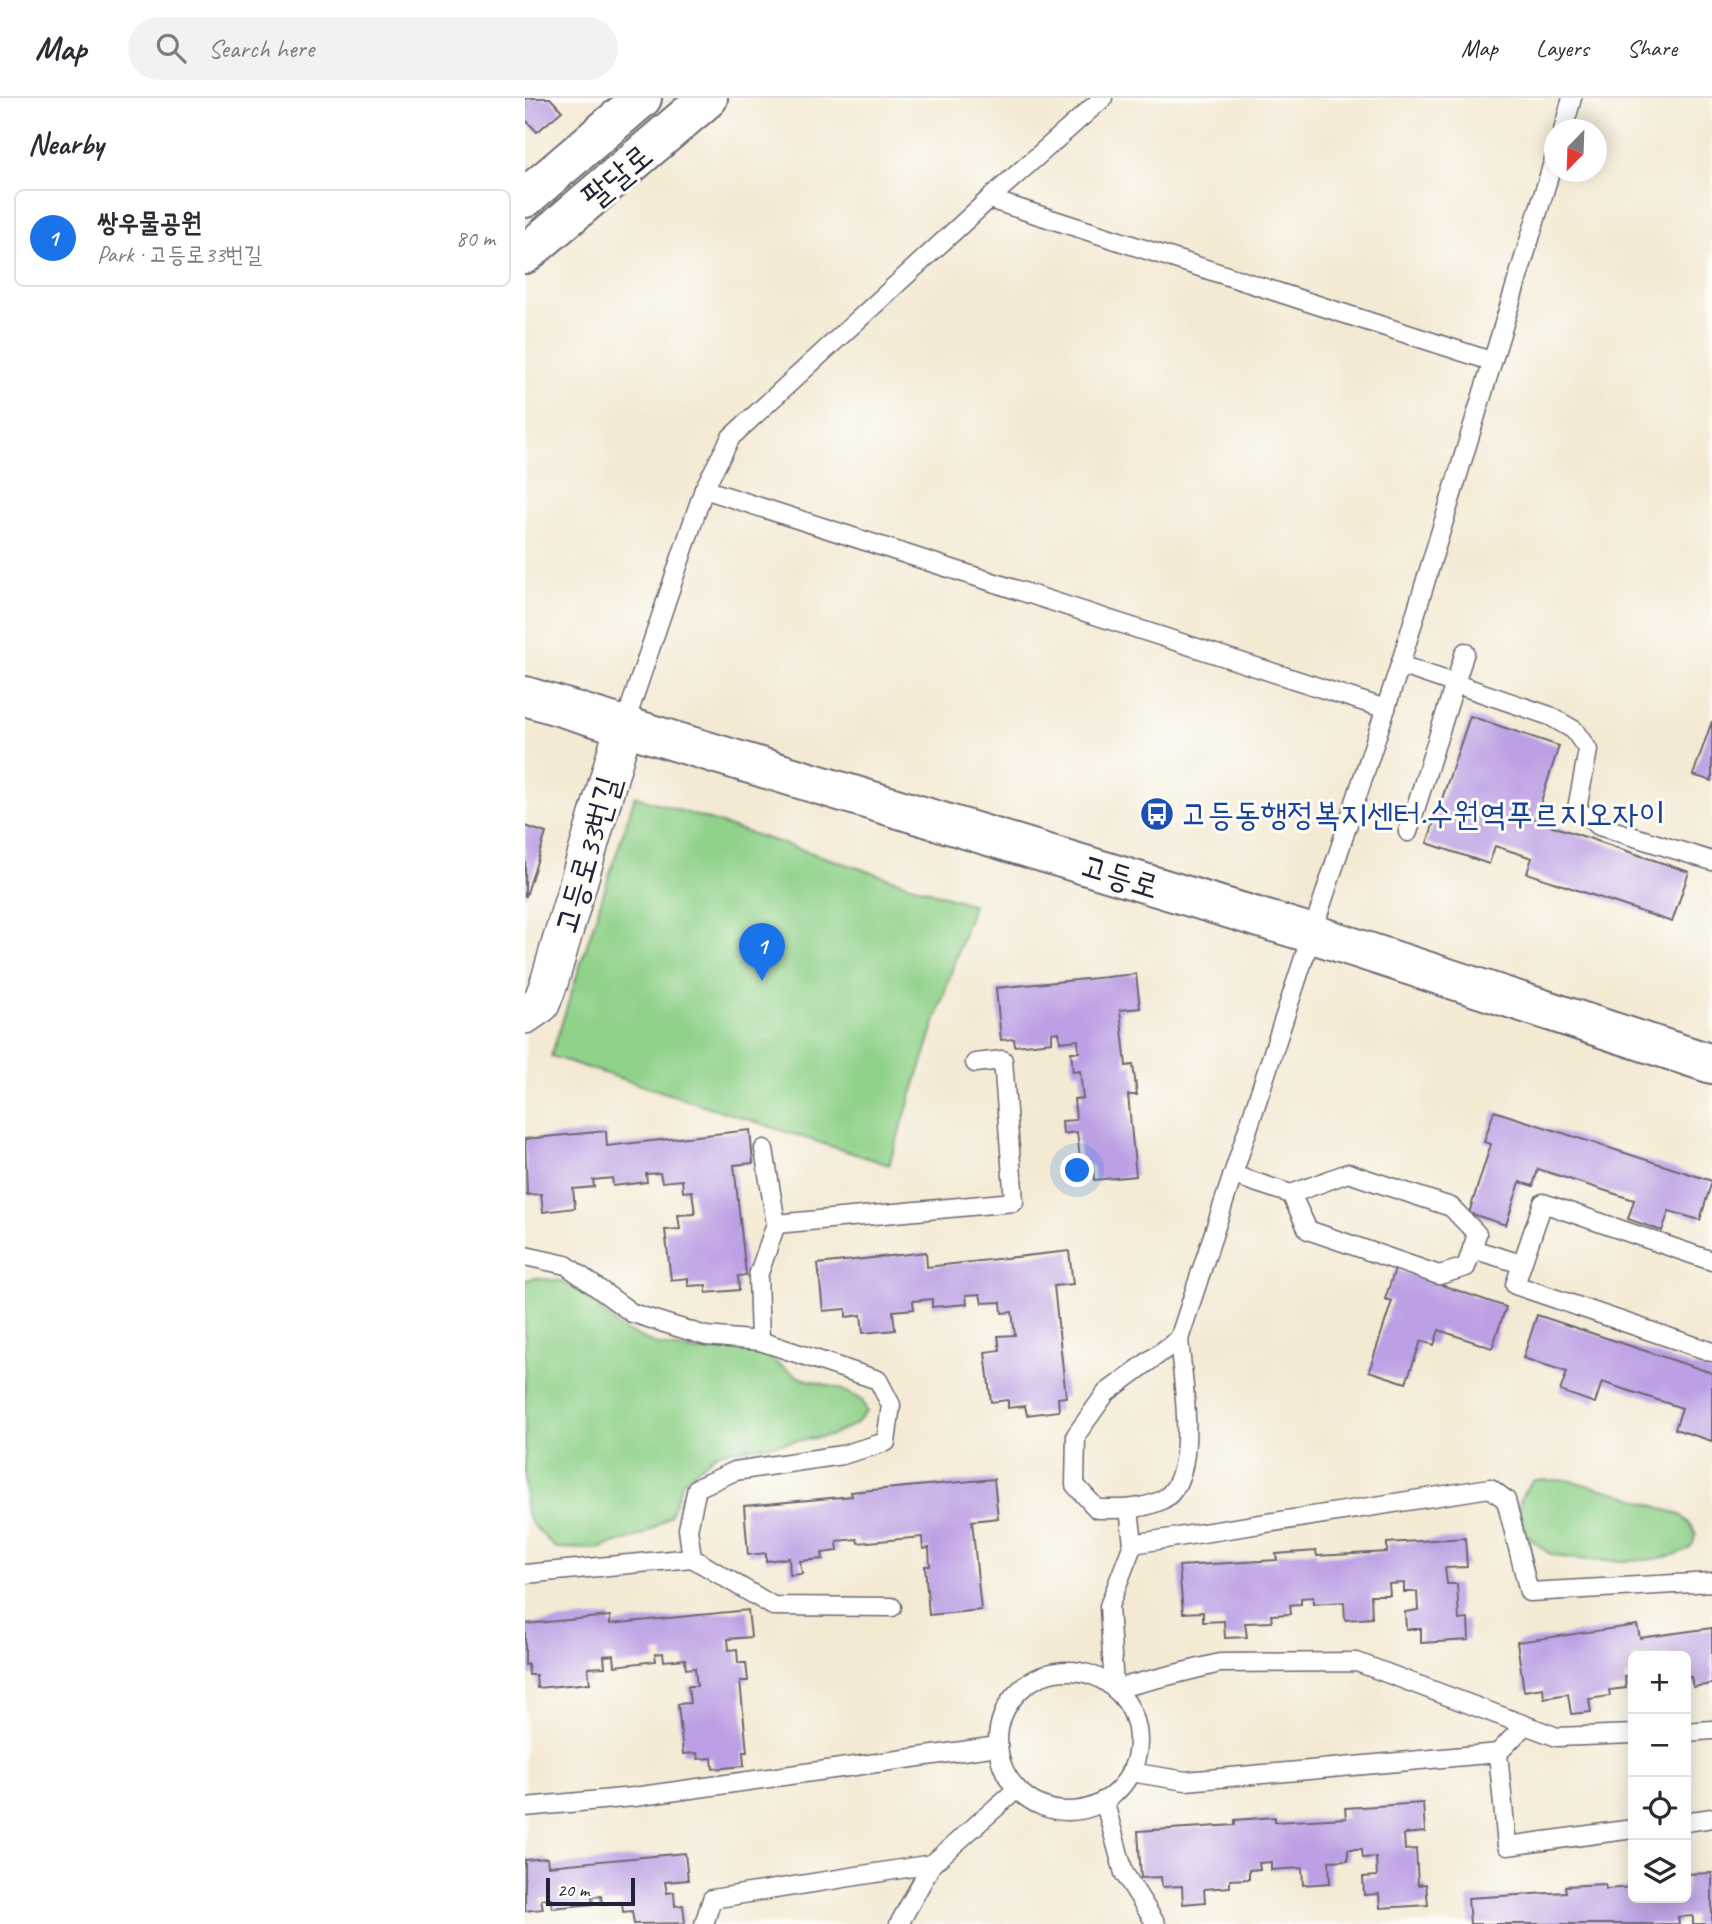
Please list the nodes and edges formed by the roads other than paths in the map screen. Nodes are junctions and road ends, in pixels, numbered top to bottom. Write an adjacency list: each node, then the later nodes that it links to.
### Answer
1 (642, 98): 7 (street, 팔달로)
2 (708, 98): 9 (street, 팔달로)
3 (1103, 98): 8 (lane)
4 (1572, 98): 5 (lane)
5 (1566, 119)
6 (1547, 182): 10 (lane)
7 (525, 198)
8 (989, 199): 10 (lane); 11 (lane)
9 (525, 254)
10 (1491, 361): 13 (lane)
11 (704, 489): 16 (lane); 17 (lane)
12 (1465, 652): 14 (lane)
13 (1401, 665): 14 (lane); 16 (lane)
14 (1456, 684): 18 (lane); 19 (lane)
15 (525, 696): 17 (street, 고등로)
16 (1386, 709): 20 (lane)
17 (624, 726): 20 (street, 고등로); 21 (street, 고등로33번길)
18 (1408, 832)
19 (1712, 861)
20 (1313, 934): 23 (street, 고등로); 25 (lane)
21 (525, 1015)
22 (975, 1062): 27 (lane)
23 (1712, 1064)
24 (764, 1149): 27 (lane)
25 (1233, 1175): 26 (lane); 32 (lane)
26 (1291, 1194): 28 (lane); 28 (lane)
27 (776, 1224): 33 (lane)
28 (1472, 1249): 31 (lane)
29 (525, 1256): 33 (lane)
30 (1712, 1261): 31 (lane)
31 (1522, 1264): 34 (lane)
32 (1179, 1339): 35 (lane); 35 (lane)
33 (760, 1341): 37 (lane)
34 (1712, 1352)
35 (1129, 1509): 36 (lane)
36 (1133, 1544): 39 (lane); 41 (lane)
37 (692, 1558): 38 (lane); 40 (lane)
38 (525, 1574)
39 (1712, 1582)
40 (892, 1607)
41 (1114, 1689): 42 (lane); 46 (lane); 48 (lane)
42 (1524, 1726): 45 (lane); 47 (lane)
43 (1712, 1730): 44 (lane)
44 (1691, 1731)
45 (1628, 1734)
46 (998, 1746): 49 (lane); 51 (lane)
47 (1498, 1753): 48 (lane); 54 (lane)
48 (1130, 1772): 50 (lane)
49 (1017, 1789): 50 (lane); 55 (lane)
50 (1104, 1800): 58 (lane)
51 (525, 1807)
52 (1712, 1818): 53 (lane)
53 (1691, 1821)
54 (1628, 1830)
55 (932, 1864): 56 (lane); 57 (lane)
56 (704, 1924)
57 (899, 1924)
58 (1156, 1924)

